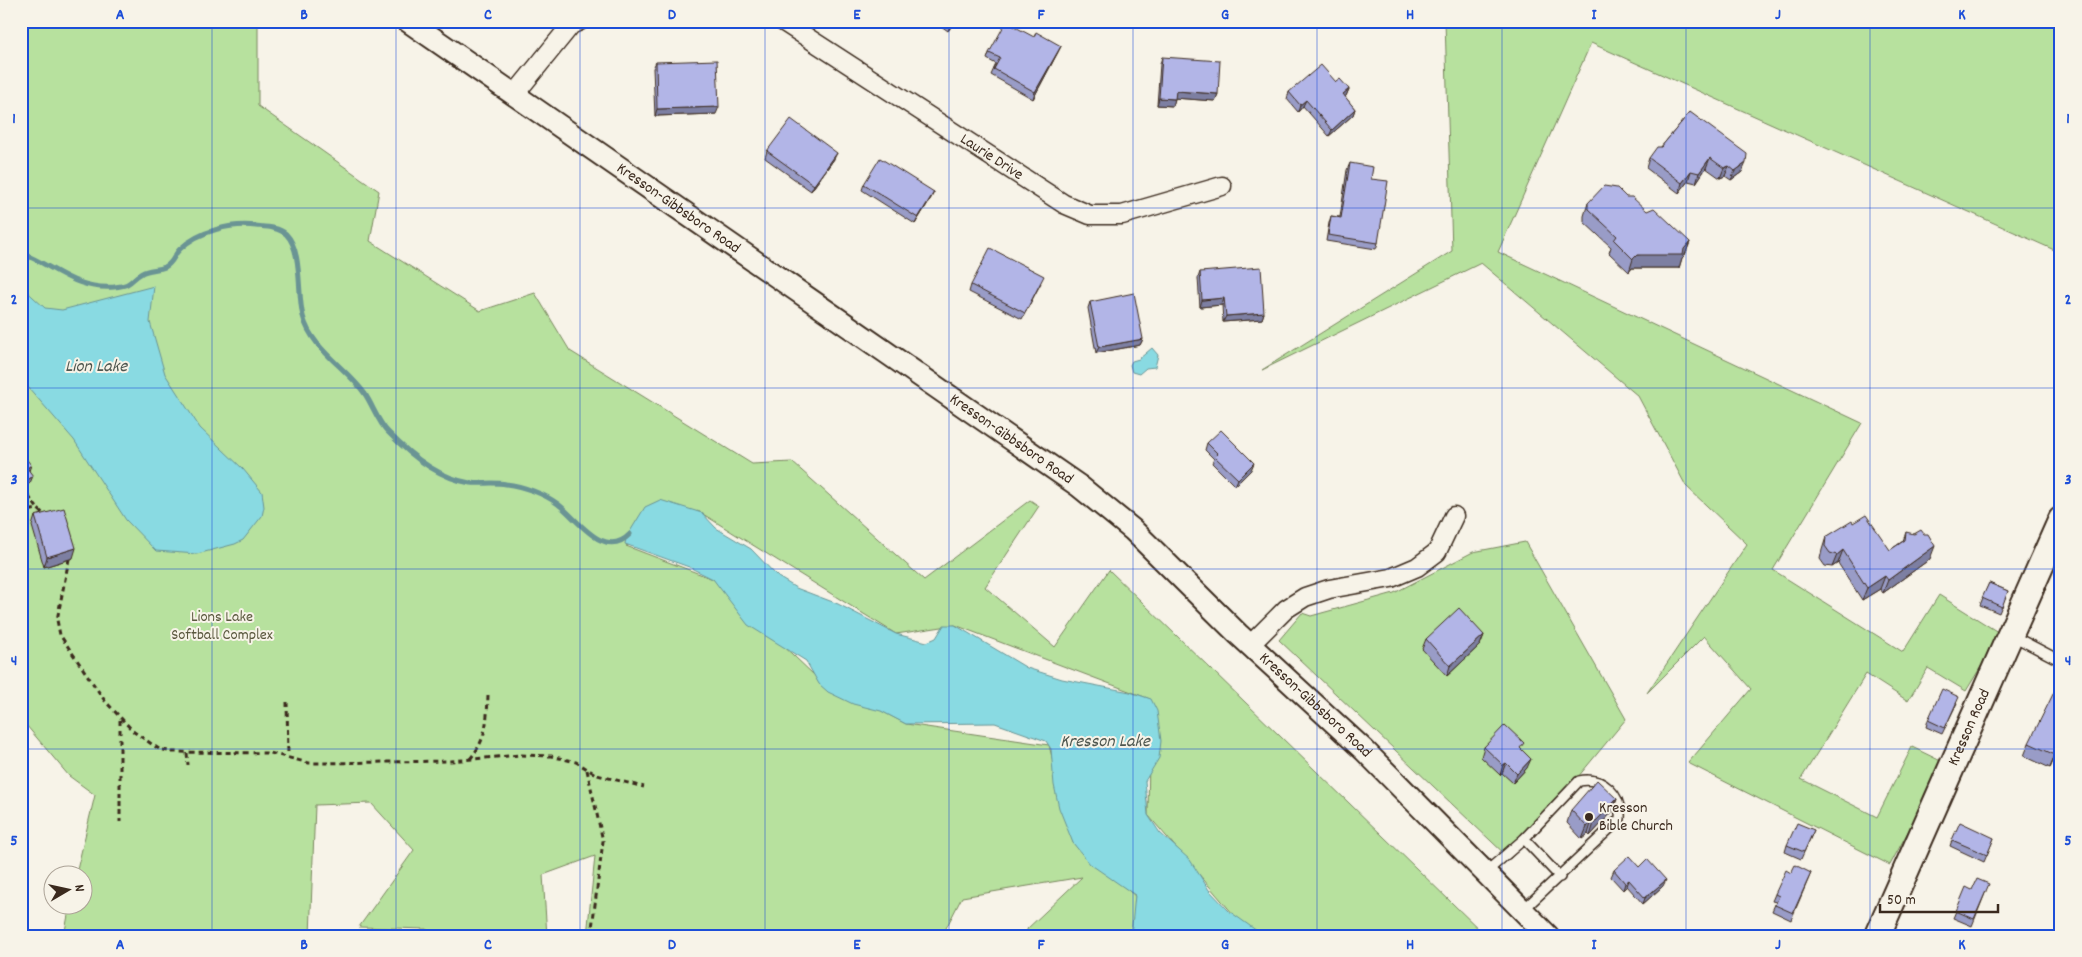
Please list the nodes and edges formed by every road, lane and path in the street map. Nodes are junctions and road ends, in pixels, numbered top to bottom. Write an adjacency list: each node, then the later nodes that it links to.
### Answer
1 (408, 21): 4 (street, Kresson-Gibbsboro Road)
2 (580, 21): 4 (street)
3 (782, 21): 5 (street, Laurie Drive)
4 (515, 94): 14 (street, Kresson-Gibbsboro Road)
5 (1222, 186)
6 (23, 489): 7 (path)
7 (38, 509): 8 (path); 11 (path)
8 (21, 512)
9 (1454, 516): 14 (street)
10 (2061, 520): 13 (main road, Kresson Road)
11 (50, 521)
12 (69, 559): 18 (path)
13 (2011, 635): 15 (lane); 32 (main road, Kresson Road)
14 (1250, 644): 27 (street, Kresson-Gibbsboro Road)
15 (2061, 661)
16 (488, 695): 21 (path)
17 (288, 702): 20 (path)
18 (120, 719): 19 (path); 25 (path)
19 (187, 753): 20 (path); 22 (path)
20 (288, 756): 21 (path)
21 (470, 760): 23 (path)
22 (188, 765)
23 (586, 769): 24 (path); 30 (path)
24 (644, 787)
25 (120, 822)
26 (1524, 839): 27 (lane); 28 (lane); 28 (lane)
27 (1486, 872): 29 (street, Kresson-Gibbsboro Road)
28 (1560, 876): 29 (lane)
29 (1524, 910): 31 (street, Kresson-Gibbsboro Road)
30 (591, 936)
31 (1548, 936)
32 (1878, 936)

